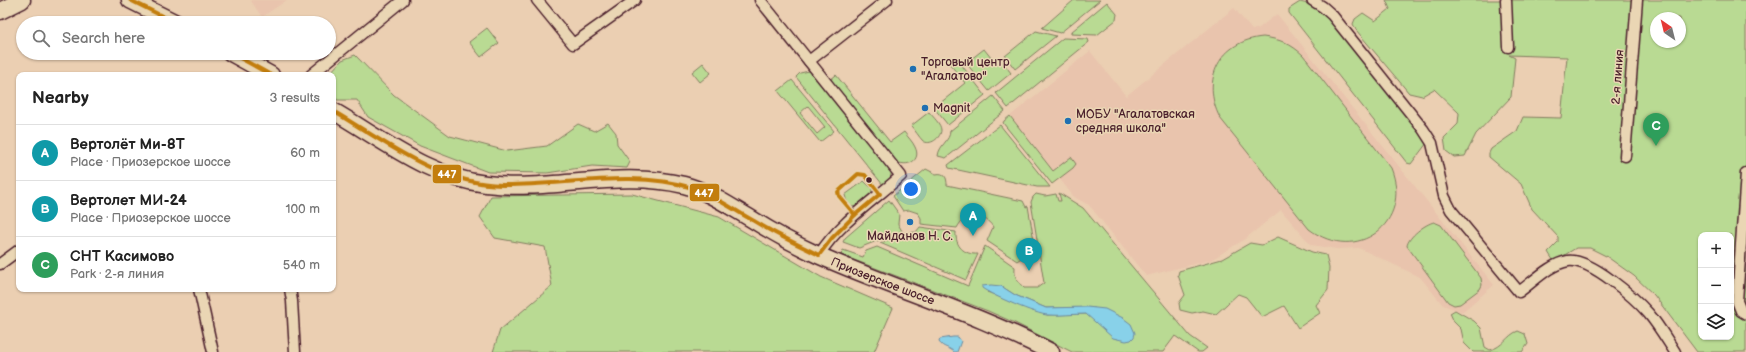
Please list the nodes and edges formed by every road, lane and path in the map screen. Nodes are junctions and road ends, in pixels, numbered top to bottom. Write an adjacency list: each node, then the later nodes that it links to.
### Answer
1 (22, 0): 11 (main road)
2 (130, 0): 12 (main road)
3 (403, 0): 14 (street)
4 (537, 0): 5 (street)
5 (635, 0)
6 (760, 0): 17 (street)
7 (887, 0): 17 (street)
8 (1312, 0): 32 (street)
9 (1506, 0): 13 (street)
10 (1637, 0): 21 (street, 2-я линия)
11 (0, 11)
12 (162, 16)
13 (1508, 47)
14 (336, 55)
15 (244, 60): 18 (main road)
16 (329, 60): 19 (street)
17 (809, 61): 24 (street)
18 (266, 72)
19 (315, 72)
20 (336, 113): 24 (main road, Приозерское шоссе)
21 (1625, 156)
22 (1746, 173): 28 (street)
23 (16, 252): 25 (street)
24 (819, 255): 31 (main road, Приозерское шоссе)
25 (0, 264)
26 (200, 292): 29 (street)
27 (290, 292): 30 (street)
28 (1743, 313)
29 (213, 352)
30 (295, 352)
31 (1051, 352)
32 (1675, 352)

